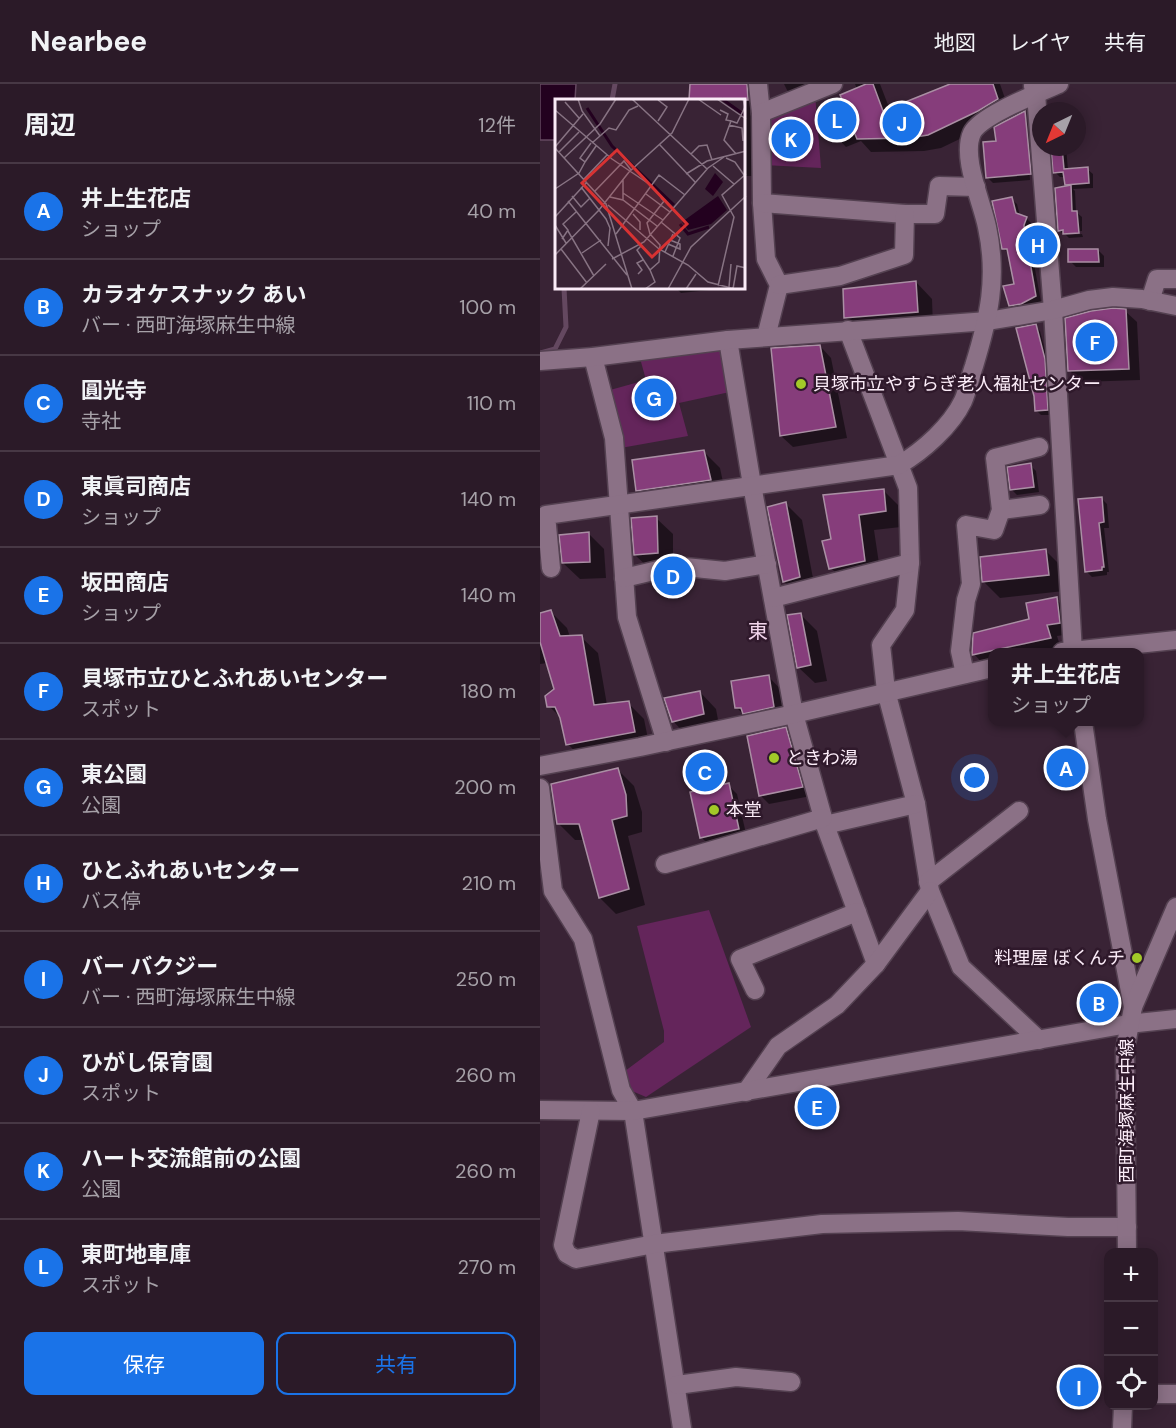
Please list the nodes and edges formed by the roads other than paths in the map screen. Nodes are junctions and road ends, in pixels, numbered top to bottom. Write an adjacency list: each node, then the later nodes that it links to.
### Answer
1 (758, 84): 5 (street)
2 (833, 84): 5 (street)
3 (1059, 84): 4 (street)
4 (1034, 89): 6 (street); 13 (street)
5 (761, 113): 7 (street)
6 (976, 187): 8 (street); 14 (street)
7 (762, 203): 8 (street); 10 (street)
8 (905, 214): 10 (street)
9 (1176, 279): 11 (street)
10 (779, 285): 16 (street)
11 (1150, 301): 12 (street); 13 (street)
12 (1176, 306)
13 (1053, 310): 14 (street); 32 (street)
14 (988, 321): 15 (street); 21 (street)
15 (848, 330): 16 (street); 21 (street)
16 (766, 337): 17 (street)
17 (728, 340): 18 (street); 22 (street)
18 (593, 357): 19 (street); 23 (street)
19 (540, 362)
20 (1039, 447): 25 (street)
21 (899, 465): 22 (street); 26 (street)
22 (752, 485): 23 (street); 27 (street)
23 (619, 504): 28 (street); 29 (street)
24 (1040, 505): 25 (street)
25 (1000, 510): 35 (street)
26 (910, 563): 30 (street); 36 (street)
27 (766, 564): 29 (street); 30 (street)
28 (551, 568)
29 (624, 578): 39 (street)
30 (773, 598): 37 (street)
31 (1176, 640): 33 (street)
32 (1069, 648)
33 (1105, 648)
34 (988, 669): 35 (street)
35 (965, 674): 36 (street)
36 (886, 691): 37 (street); 42 (street)
37 (795, 714): 39 (street); 44 (street)
38 (1084, 726): 51 (street)
39 (666, 742): 40 (street)
40 (540, 766)
41 (540, 788): 57 (street)
42 (916, 804): 44 (street); 46 (street)
43 (1018, 811): 46 (street)
44 (824, 821): 45 (street); 48 (street)
45 (665, 864)
46 (929, 887): 49 (street); 53 (street)
47 (1176, 907): 51 (street, 西町海塚麻生中線)
48 (857, 912): 49 (street); 50 (street)
49 (876, 964): 54 (street)
50 (755, 990)
51 (1130, 1015): 52 (street); 53 (street); 58 (street, 西町海塚麻生中線)
52 (1176, 1019)
53 (1039, 1040): 54 (street)
54 (746, 1092): 57 (street)
55 (540, 1110): 56 (street)
56 (591, 1111): 57 (street); 59 (street)
57 (633, 1111): 59 (street)
58 (1127, 1227): 59 (street); 60 (street, 西町海塚麻生中線)
59 (654, 1244): 62 (street)
60 (1126, 1248)
61 (791, 1382): 62 (street)
62 (677, 1385): 66 (street)
63 (1158, 1394): 64 (street)
64 (1176, 1394)
65 (1123, 1410): 67 (street)
66 (682, 1428)
67 (1122, 1428)

